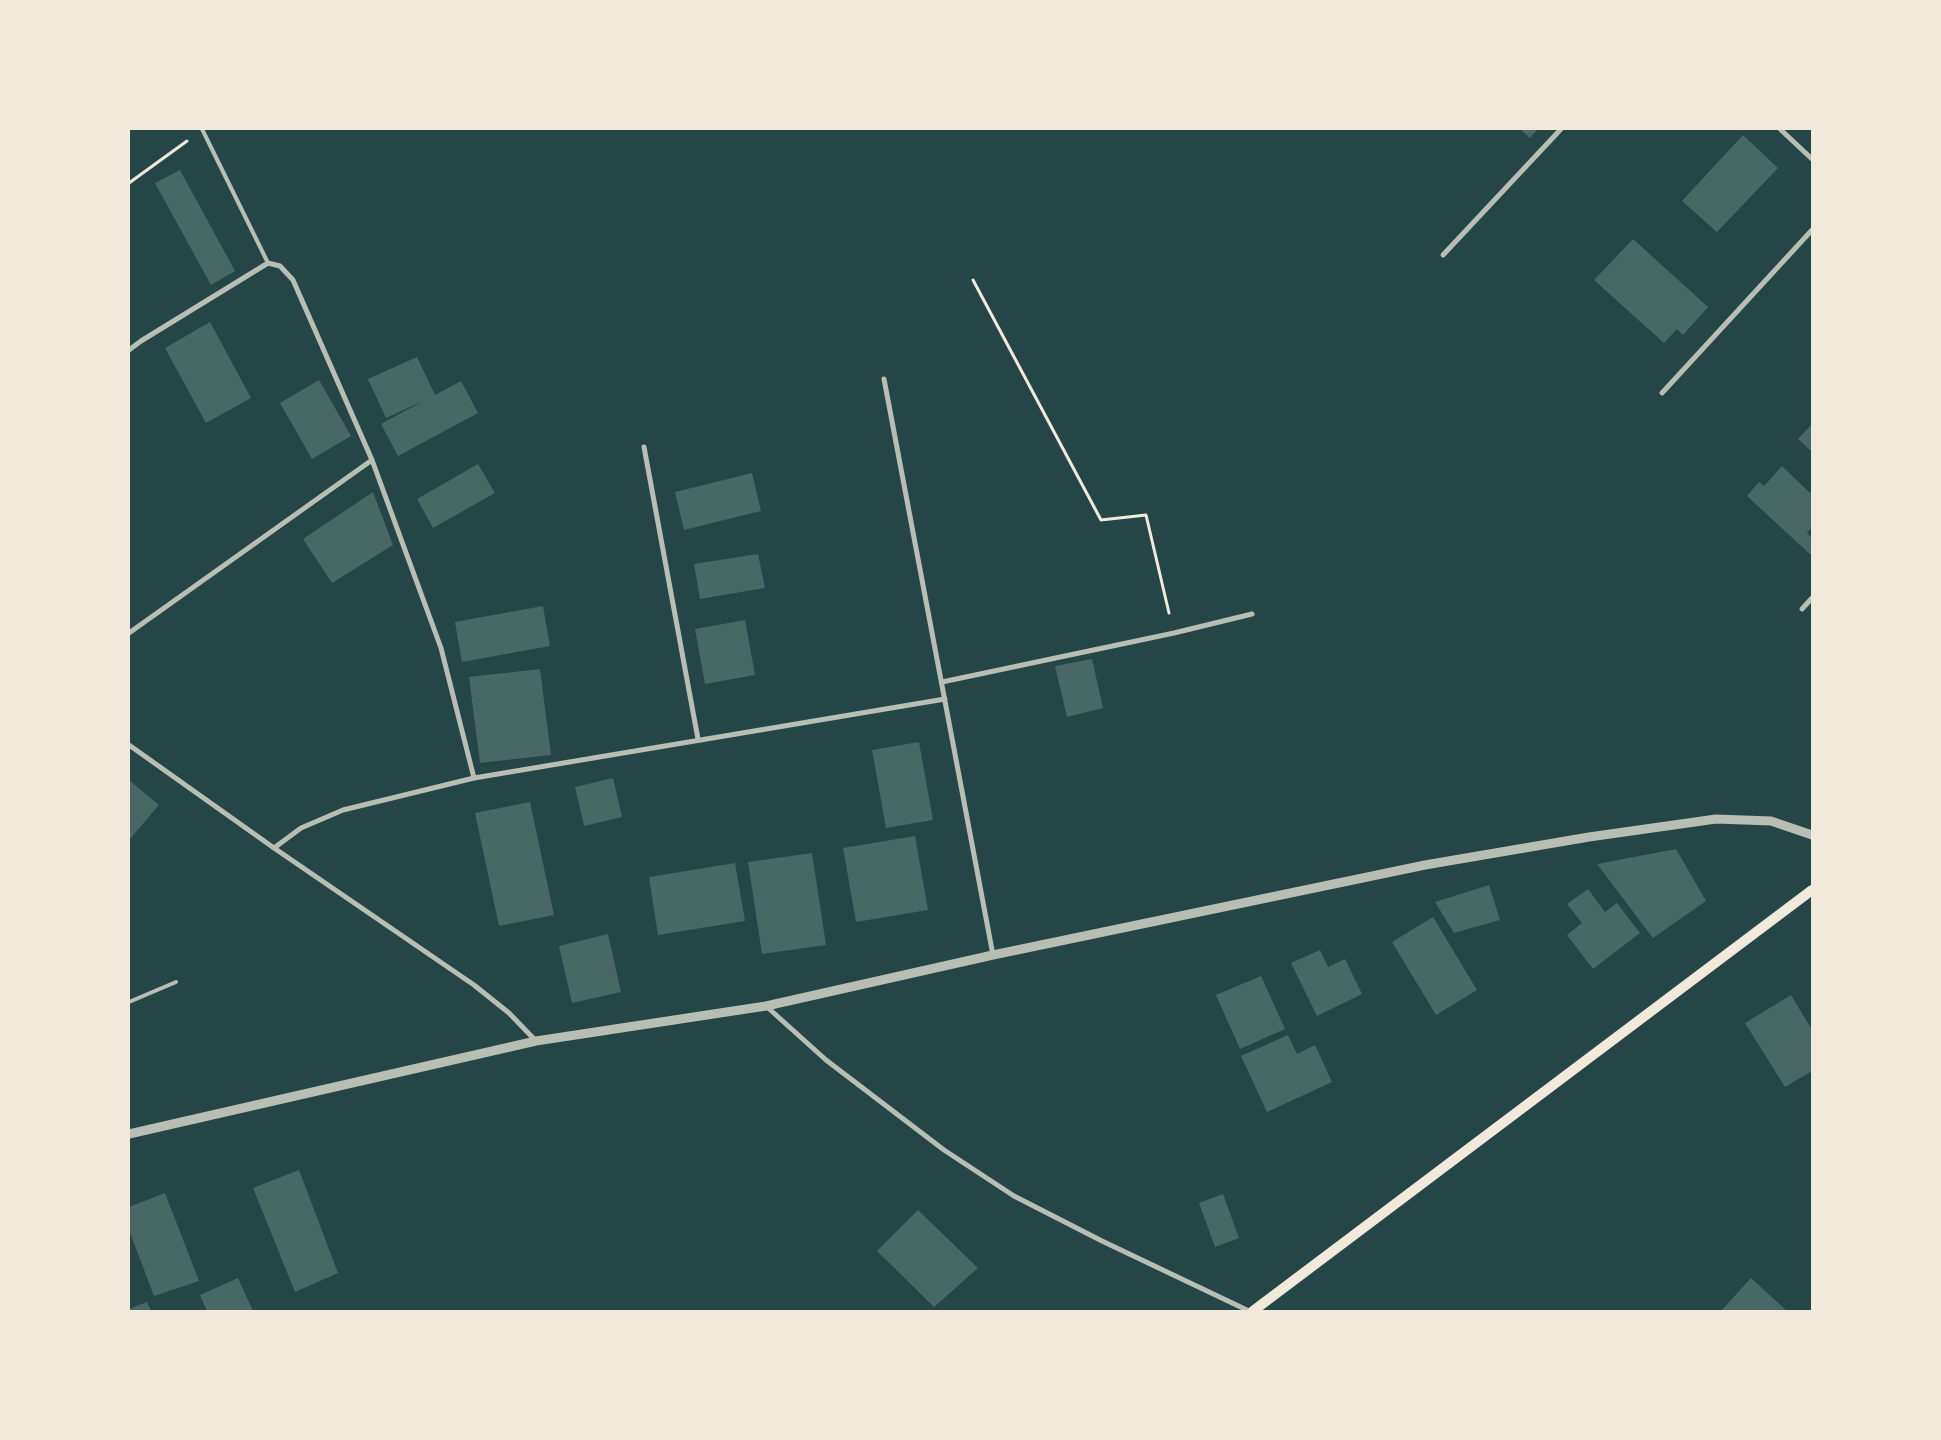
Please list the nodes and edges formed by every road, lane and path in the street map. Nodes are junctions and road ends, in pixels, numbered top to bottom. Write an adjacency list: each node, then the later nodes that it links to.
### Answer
1 (203, 129): 5 (path); 8 (lane)
2 (1560, 129): 7 (street)
3 (1780, 129): 4 (street)
4 (1812, 158)
5 (129, 183)
6 (1812, 230): 12 (street)
7 (1443, 255)
8 (268, 263): 10 (street); 14 (street)
9 (973, 280): 19 (path)
10 (129, 350)
11 (884, 379): 20 (street)
12 (1662, 393)
13 (644, 447): 22 (street)
14 (372, 460): 18 (street); 24 (street)
15 (1812, 598): 16 (street)
16 (1802, 609)
17 (1252, 614): 19 (street)
18 (129, 633)
19 (1174, 633): 20 (street)
20 (942, 682): 21 (street)
21 (945, 699): 22 (street); 28 (street)
22 (698, 739): 24 (street)
23 (129, 745): 26 (street)
24 (474, 778): 26 (street)
25 (1812, 834): 28 (street)
26 (274, 848): 32 (street)
27 (1812, 890): 35 (main road)
28 (993, 955): 31 (street)
29 (176, 982): 30 (lane)
30 (129, 1002)
31 (766, 1006): 32 (street); 34 (street)
32 (536, 1041): 33 (street)
33 (129, 1134)
34 (1249, 1311)
35 (1254, 1311)

